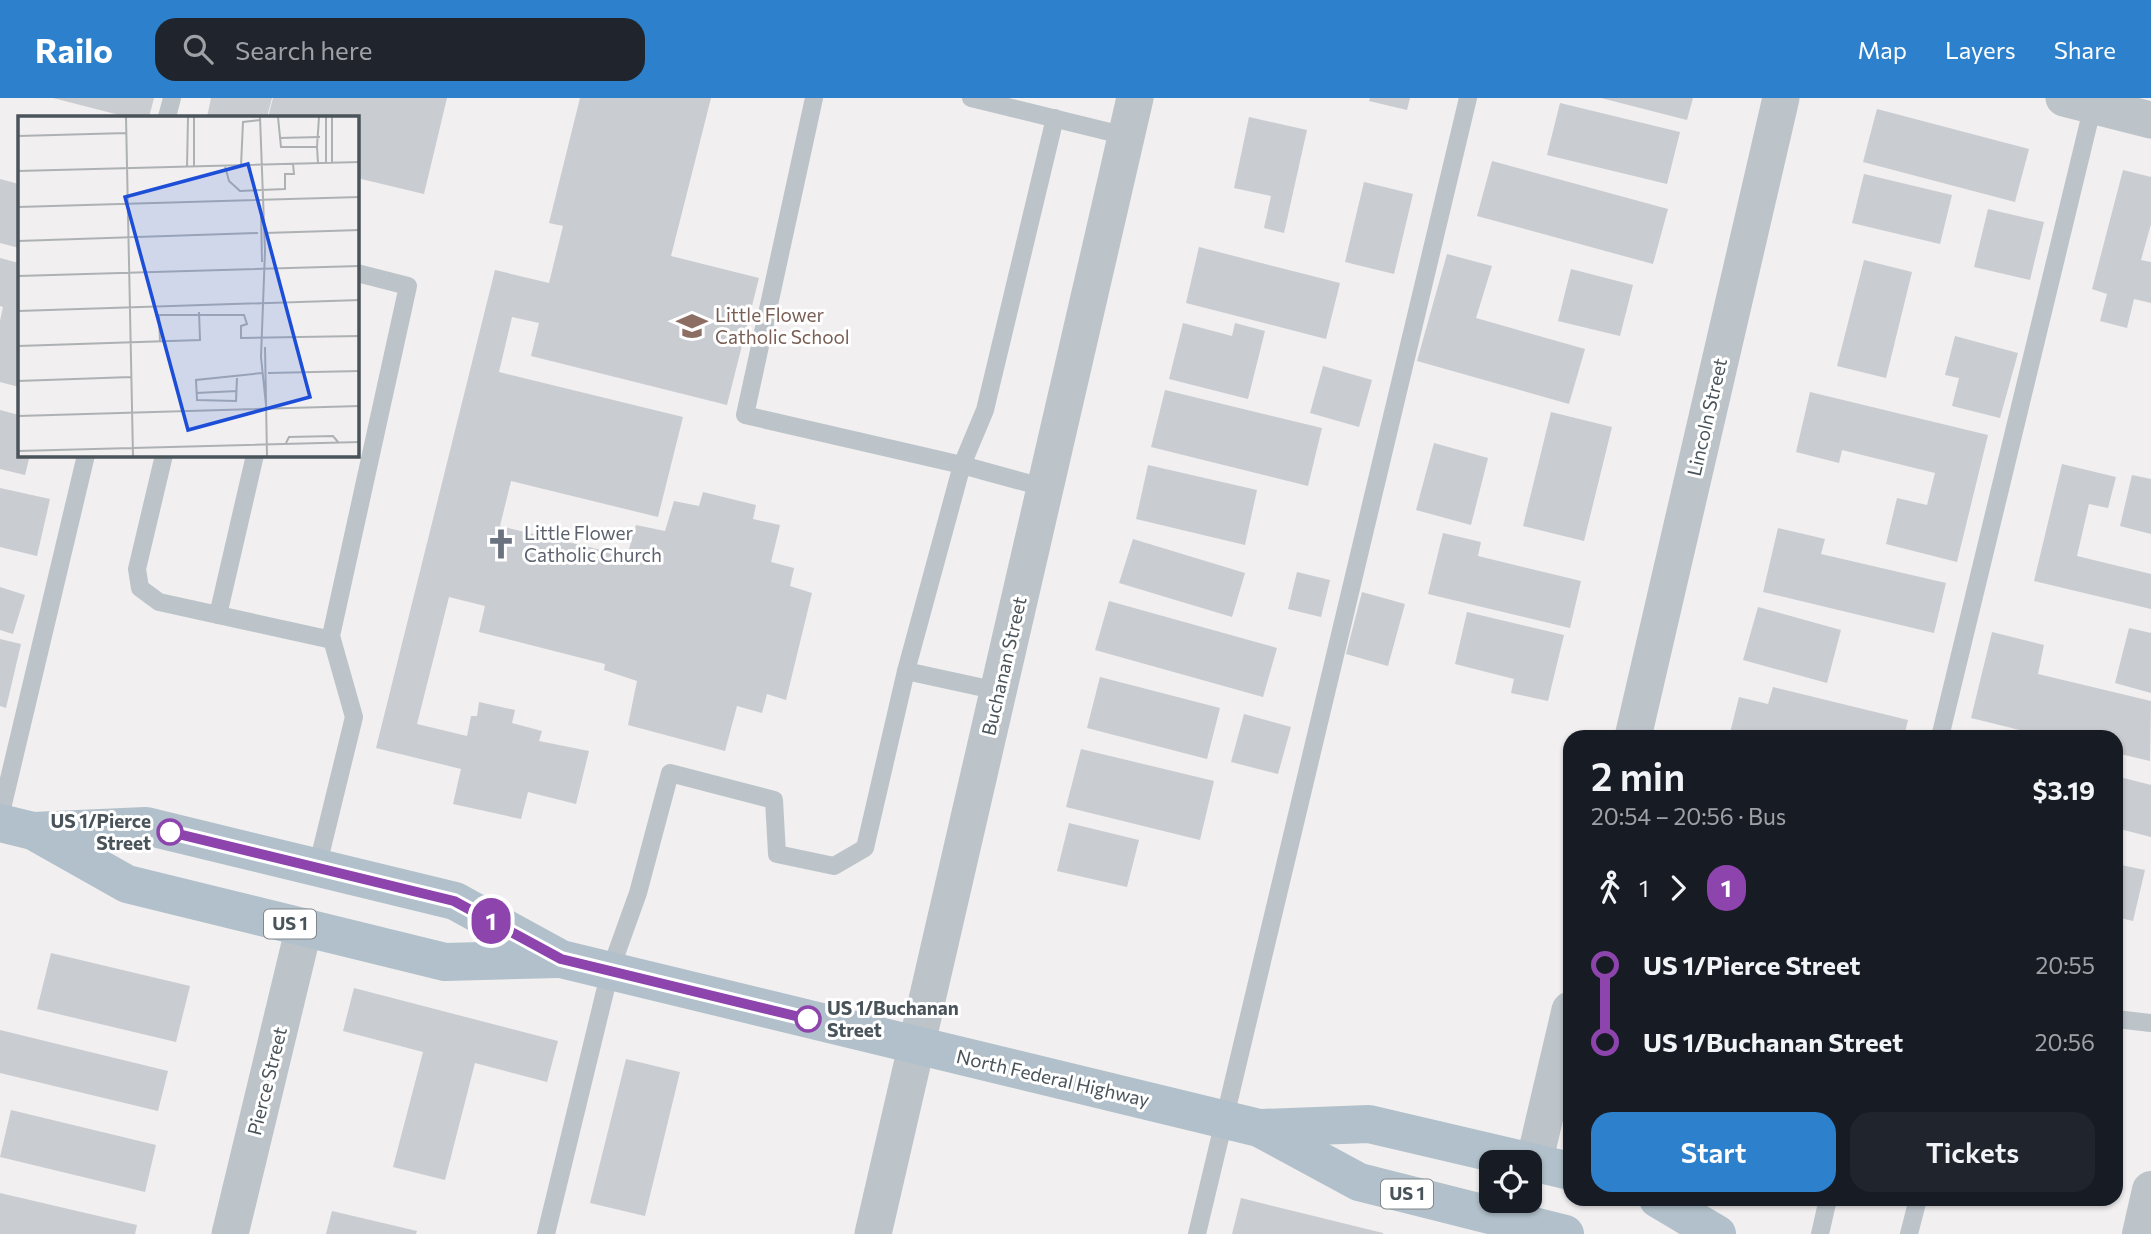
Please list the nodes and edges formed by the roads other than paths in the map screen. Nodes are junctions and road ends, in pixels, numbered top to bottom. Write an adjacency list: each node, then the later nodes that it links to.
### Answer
1 (172, 98): 8 (lane)
2 (814, 98): 16 (lane)
3 (971, 98): 9 (lane)
4 (1135, 98): 11 (street, Buchanan Street)
5 (1468, 98): 33 (lane)
6 (1781, 98): 22 (street, Lincoln Street)
7 (2084, 100): 10 (street); 23 (lane)
8 (167, 116)
9 (1055, 118): 11 (lane); 16 (lane)
10 (2151, 120)
11 (1126, 136): 17 (street, Buchanan Street)
12 (359, 274): 19 (lane)
13 (86, 457): 24 (lane)
14 (164, 457): 18 (lane)
15 (255, 457): 18 (lane)
16 (962, 465): 17 (lane); 20 (lane)
17 (1046, 488): 21 (street, Buchanan Street)
18 (218, 615): 19 (lane)
19 (332, 640): 25 (lane)
20 (906, 671): 21 (lane); 28 (lane)
21 (998, 691): 31 (street, Buchanan Street)
22 (1635, 730)
23 (1942, 730)
24 (11, 824): 25 (main road, US 1); 26 (main road, US 1)
25 (317, 867): 27 (main road, US 1)
26 (304, 927): 27 (main road, US 1); 40 (street, Pierce Street)
27 (561, 959): 28 (main road, North Federal Highway / US 1)
28 (610, 971): 31 (main road, North Federal Highway / US 1); 41 (lane)
29 (2123, 1020): 30 (lane)
30 (2151, 1023)
31 (916, 1046): 33 (main road, North Federal Highway / US 1); 42 (street, Buchanan Street)
32 (1563, 1071): 34 (street)
33 (1242, 1123): 34 (main road, North Federal Highway / US 1); 39 (main road, North Federal Highway / US 1); 43 (lane)
34 (1552, 1167)
35 (2151, 1190): 48 (street)
36 (1670, 1206): 45 (main road)
37 (1826, 1206): 46 (lane)
38 (1915, 1206): 47 (lane)
39 (1513, 1227): 44 (main road, North Federal Highway / US 1)
40 (230, 1234)
41 (546, 1234)
42 (873, 1234)
43 (1197, 1234)
44 (1565, 1234)
45 (1717, 1234)
46 (1820, 1234)
47 (1909, 1234)
48 (2141, 1234)

